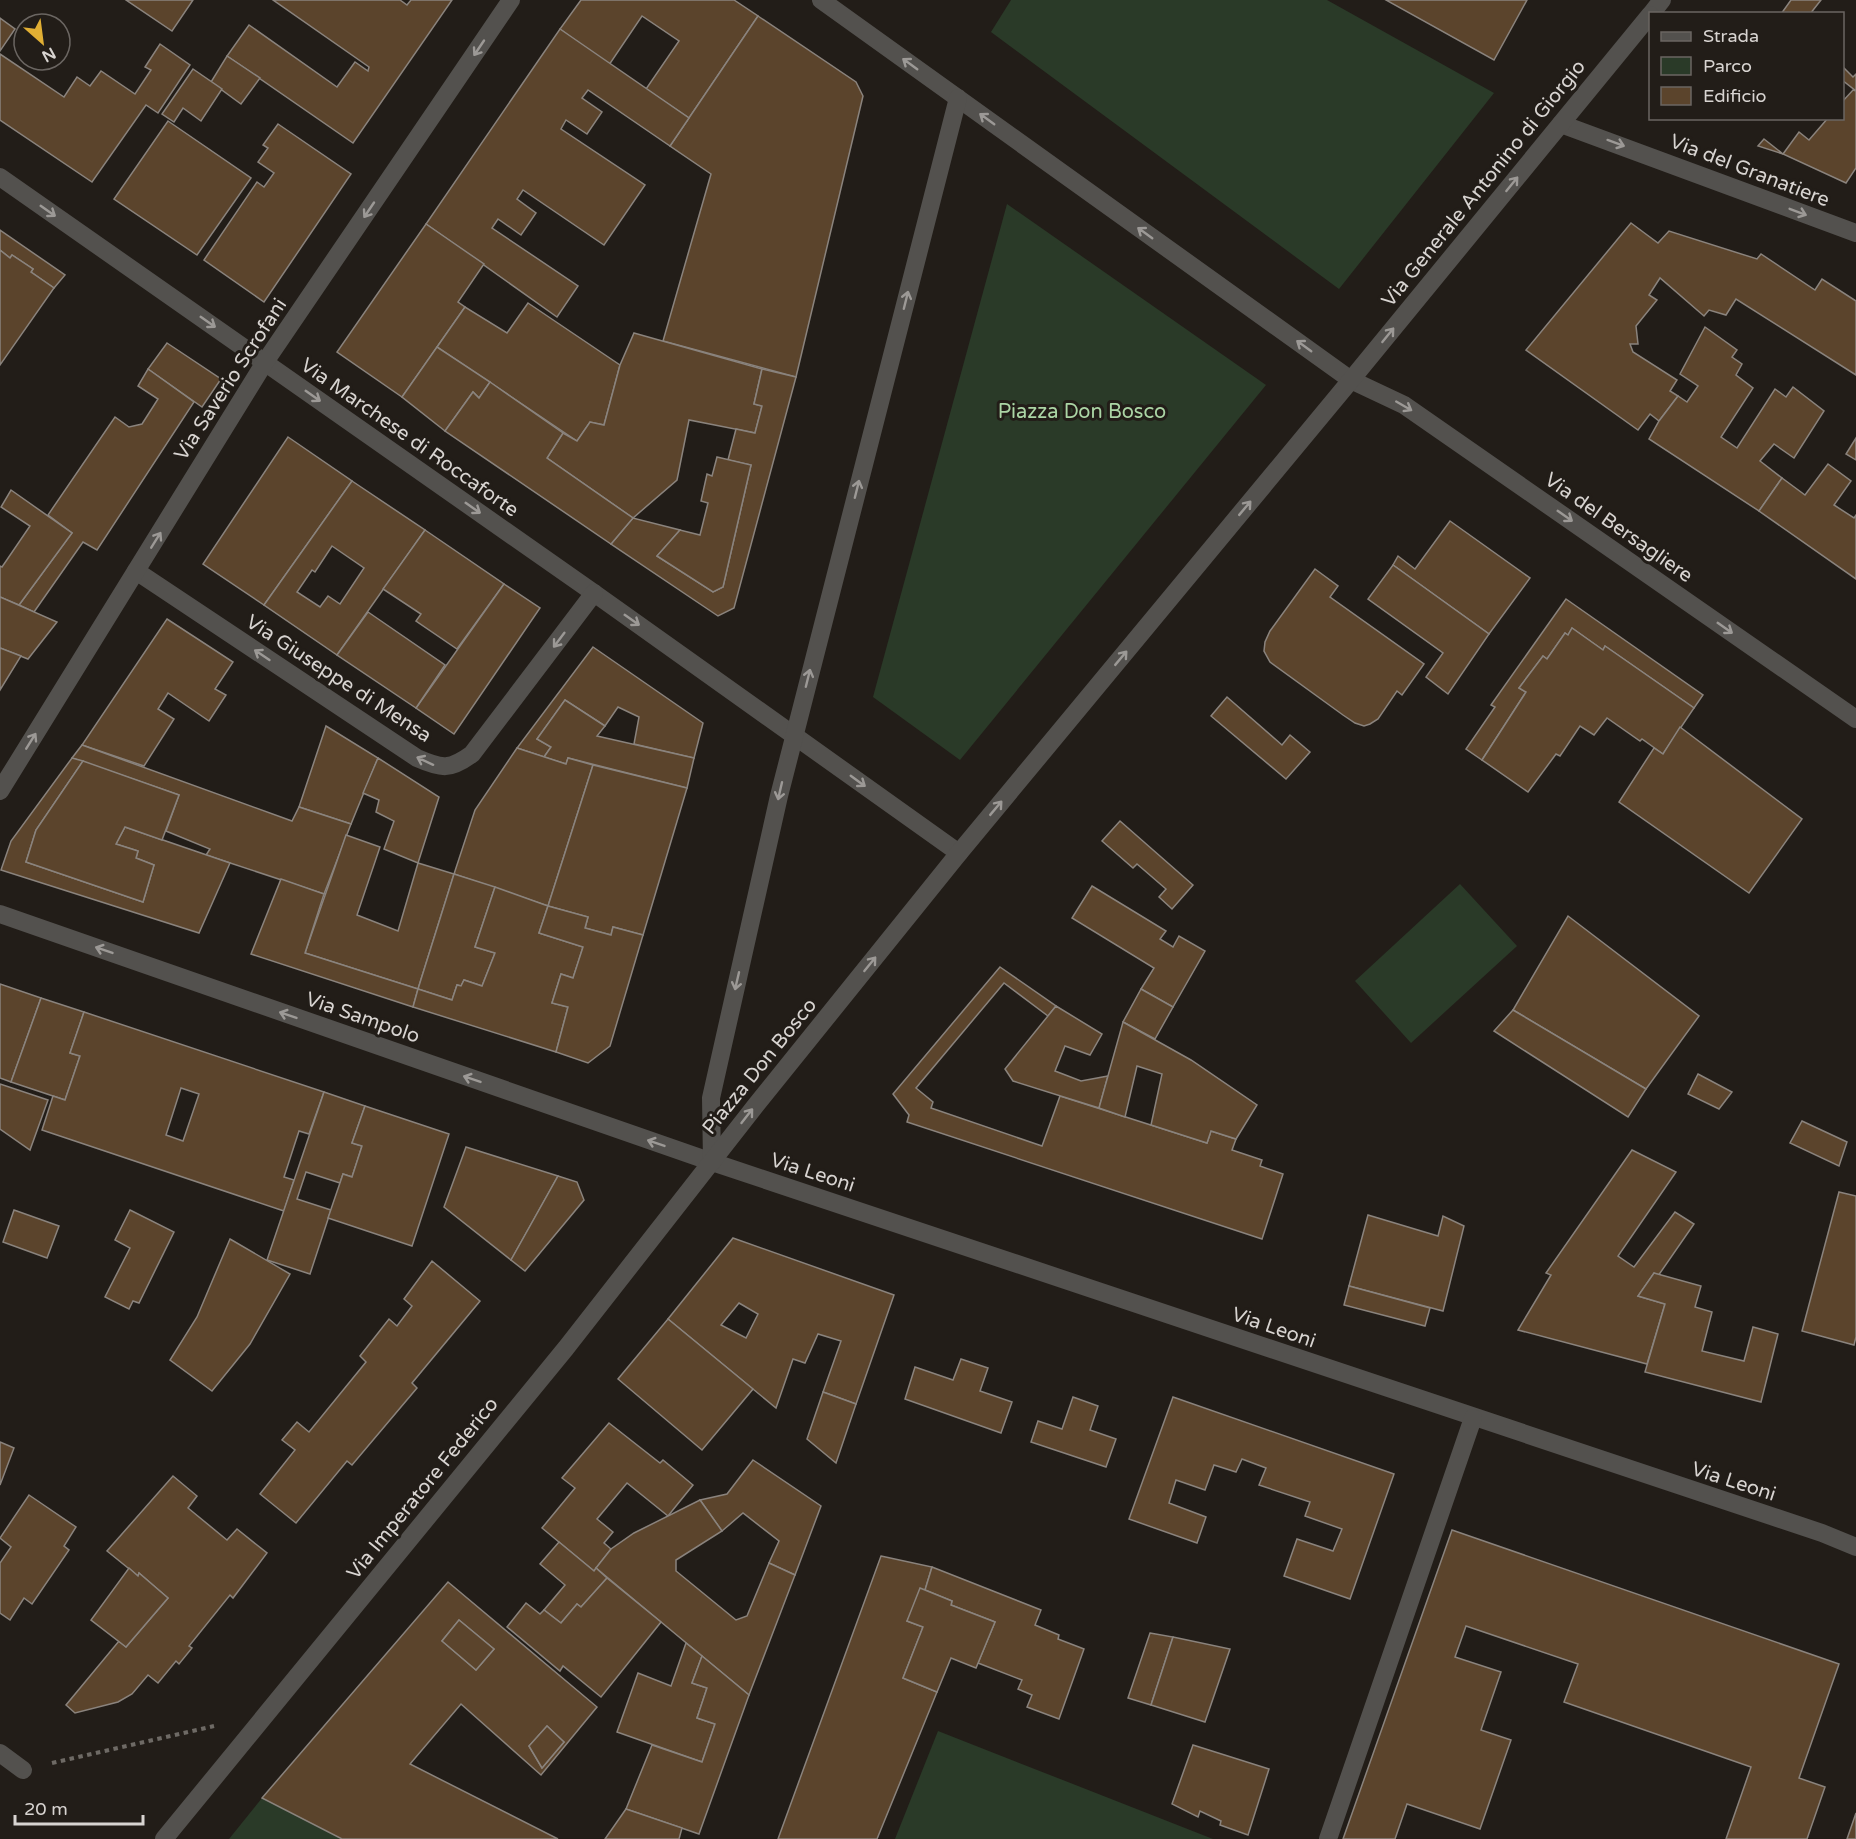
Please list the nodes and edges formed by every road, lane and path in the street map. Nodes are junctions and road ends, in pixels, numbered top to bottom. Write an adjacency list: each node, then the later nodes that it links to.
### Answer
1 (512, 0): 10 (street, Via Saverio Scrofani, one-way to 10)
2 (821, 0): 6 (street, one-way to 2)
3 (1662, 0): 4 (street, Via Generale Antonino di Giorgio)
4 (1653, 12)
5 (1649, 16): 7 (street, Via Generale Antonino di Giorgio)
6 (958, 98): 11 (street, one-way to 6); 15 (street, Piazza Don Bosco, one-way to 6)
7 (1561, 124): 9 (street, Via del Granatiere, one-way to 9); 11 (street, Via Generale Antonino di Giorgio, one-way to 7)
8 (0, 177): 10 (street, Via Marchese di Roccaforte, one-way to 10)
9 (1856, 233)
10 (266, 362): 12 (street, Via Saverio Scrofani, one-way to 10); 13 (street, Via Marchese di Roccaforte, one-way to 13)
11 (1351, 380): 14 (street, Via del Bersagliere, one-way to 14); 17 (street, Piazza Don Bosco, one-way to 11)
12 (136, 571): 13 (street, Via Giuseppe di Mensa, one-way to 12); 16 (street, Via Saverio Scrofani, one-way to 12)
13 (594, 593): 15 (street, Via Marchese di Roccaforte, one-way to 15)
14 (1856, 719)
15 (794, 734): 17 (street, one-way to 17); 19 (street, Piazza Don Bosco, one-way to 19)
16 (0, 791)
17 (959, 853): 19 (street, Piazza Don Bosco, one-way to 17)
18 (0, 914): 19 (street, Via Sampolo, one-way to 18)
19 (711, 1162): 20 (street, Via Leoni); 24 (street, Via Imperatore Federico)
20 (1473, 1418): 21 (street, Via Leoni); 28 (street)
21 (1822, 1533): 22 (street, Via Leoni); 23 (street, Via Leoni)
22 (1856, 1540)
23 (1856, 1547)
24 (267, 1714): 26 (path); 27 (street, Via Imperatore Federico)
25 (0, 1754): 26 (street)
26 (23, 1770)
27 (164, 1839)
28 (1328, 1839)

